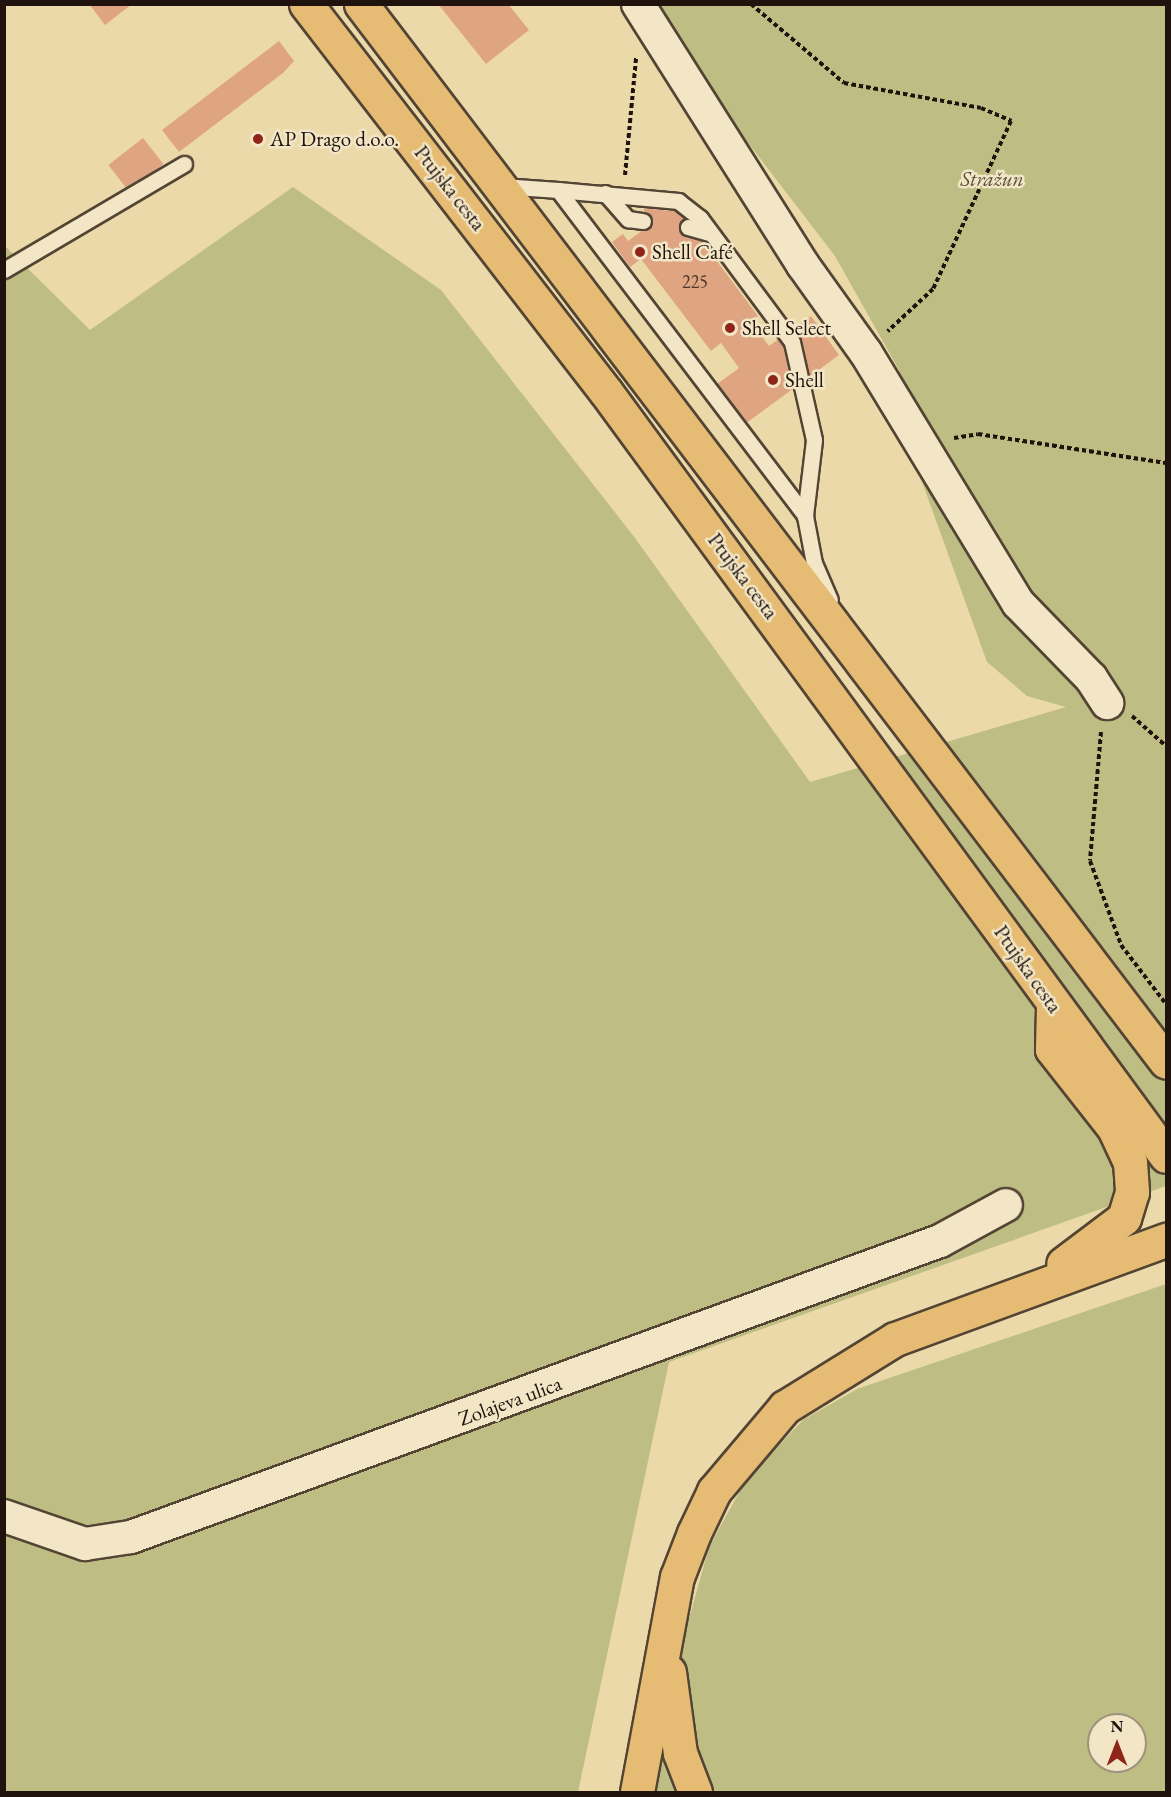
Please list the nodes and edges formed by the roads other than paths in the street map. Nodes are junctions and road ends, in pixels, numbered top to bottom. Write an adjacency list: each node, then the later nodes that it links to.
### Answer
1 (306, 4): 15 (main road, Ptujska cesta)
2 (361, 4): 5 (main road, Ptujska cesta)
3 (643, 12): 14 (street)
4 (184, 164): 11 (lane)
5 (501, 186): 6 (lane); 13 (main road, Ptujska cesta)
6 (558, 190): 7 (lane); 12 (lane)
7 (605, 193): 8 (lane); 10 (lane)
8 (643, 221)
9 (688, 226): 10 (lane)
10 (709, 233): 12 (lane)
11 (4, 270)
12 (805, 516): 13 (lane)
13 (864, 671): 16 (main road, Ptujska cesta)
14 (1104, 715)
15 (1053, 1008): 17 (main road, Ptujska cesta); 20 (main road)
16 (1167, 1062)
17 (1167, 1156)
18 (1006, 1205): 21 (street, Zolajeva ulica)
19 (1167, 1240): 20 (main road)
20 (1021, 1290): 22 (main road)
21 (4, 1516)
22 (667, 1637): 23 (main road); 24 (main road)
23 (637, 1792)
24 (695, 1792)

